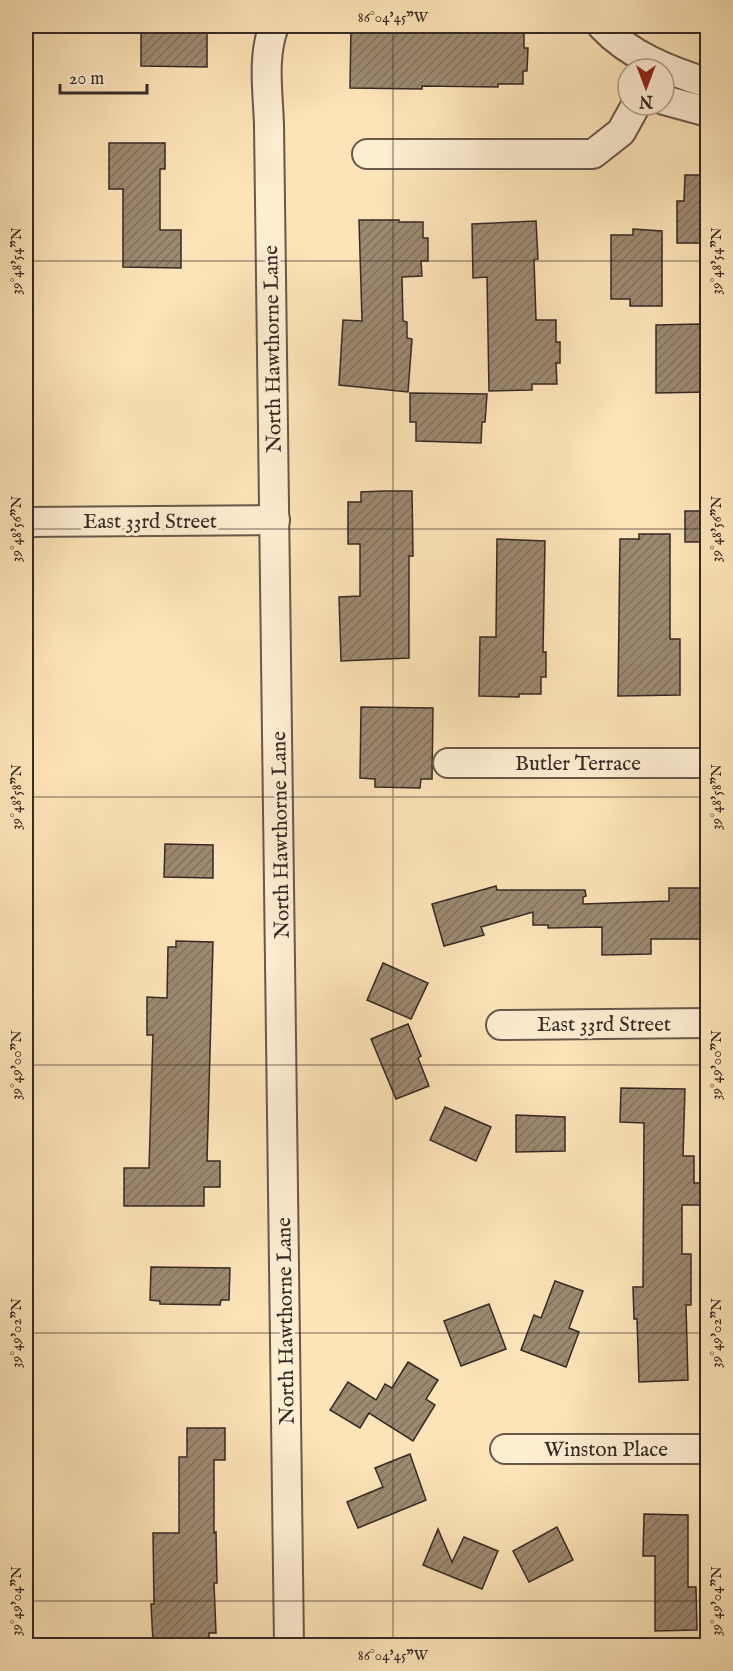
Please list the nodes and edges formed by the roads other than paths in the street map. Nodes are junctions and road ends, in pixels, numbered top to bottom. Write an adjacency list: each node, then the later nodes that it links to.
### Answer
1 (274, 26): 8 (street, North Hawthorne Lane)
2 (602, 26): 3 (street)
3 (708, 83)
4 (676, 103): 5 (street)
5 (708, 112)
6 (629, 117): 7 (street)
7 (367, 154)
8 (275, 520): 9 (street, East 33rd Street); 16 (street, North Hawthorne Lane)
9 (26, 522)
10 (708, 763): 11 (street, Butler Terrace)
11 (448, 764)
12 (708, 1023): 13 (street, East 33rd Street)
13 (501, 1025)
14 (505, 1449): 15 (street, Winston Place)
15 (708, 1449)
16 (289, 1646)

